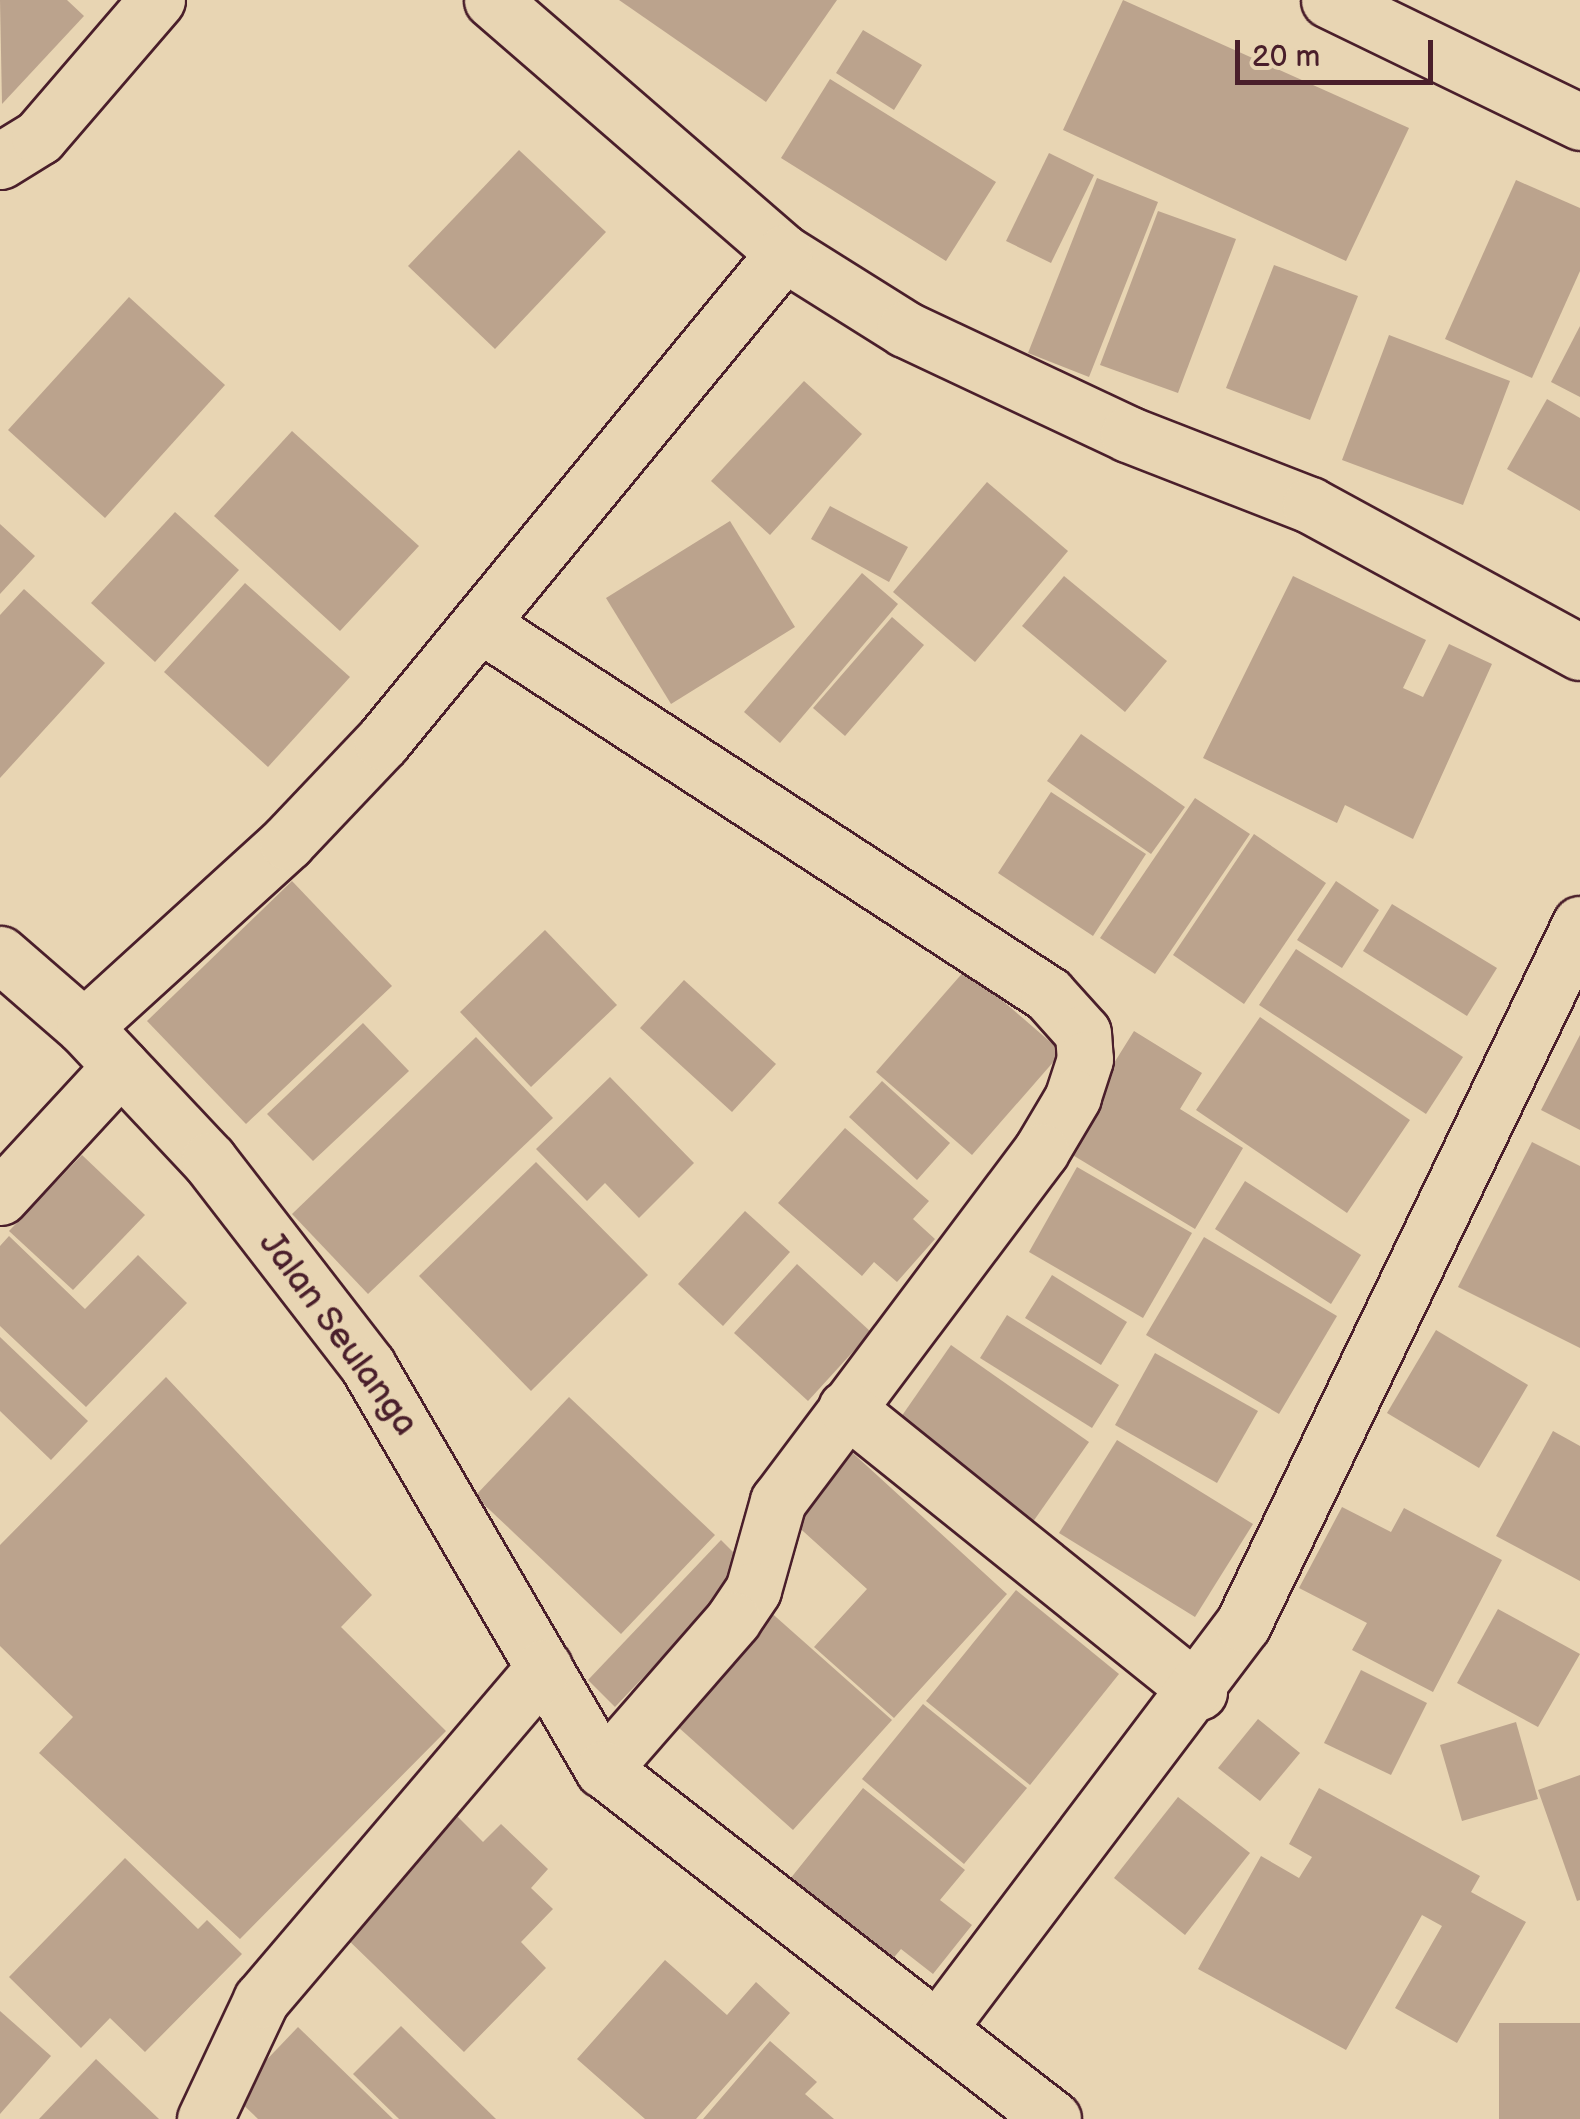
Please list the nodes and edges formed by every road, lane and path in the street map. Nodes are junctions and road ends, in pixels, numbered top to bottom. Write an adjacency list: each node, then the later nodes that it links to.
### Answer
1 (157, 0): 5 (street)
2 (492, 0): 6 (street)
3 (1329, 0): 4 (street)
4 (1580, 122)
5 (0, 161)
6 (784, 254): 7 (street); 8 (street)
7 (483, 626): 11 (street); 14 (street)
8 (1580, 652)
9 (1580, 924): 16 (street)
10 (0, 954): 11 (street, Jalan Seulanga)
11 (84, 1028): 12 (street, Jalan Seulanga)
12 (121, 1066): 13 (street); 15 (street, Jalan Seulanga)
13 (0, 1197)
14 (846, 1408): 16 (street); 17 (street)
15 (544, 1666): 17 (street, Jalan Seulanga); 19 (street)
16 (1198, 1692): 18 (street)
17 (603, 1770): 18 (street)
18 (938, 2028): 20 (street)
19 (205, 2119)
20 (1053, 2119)

